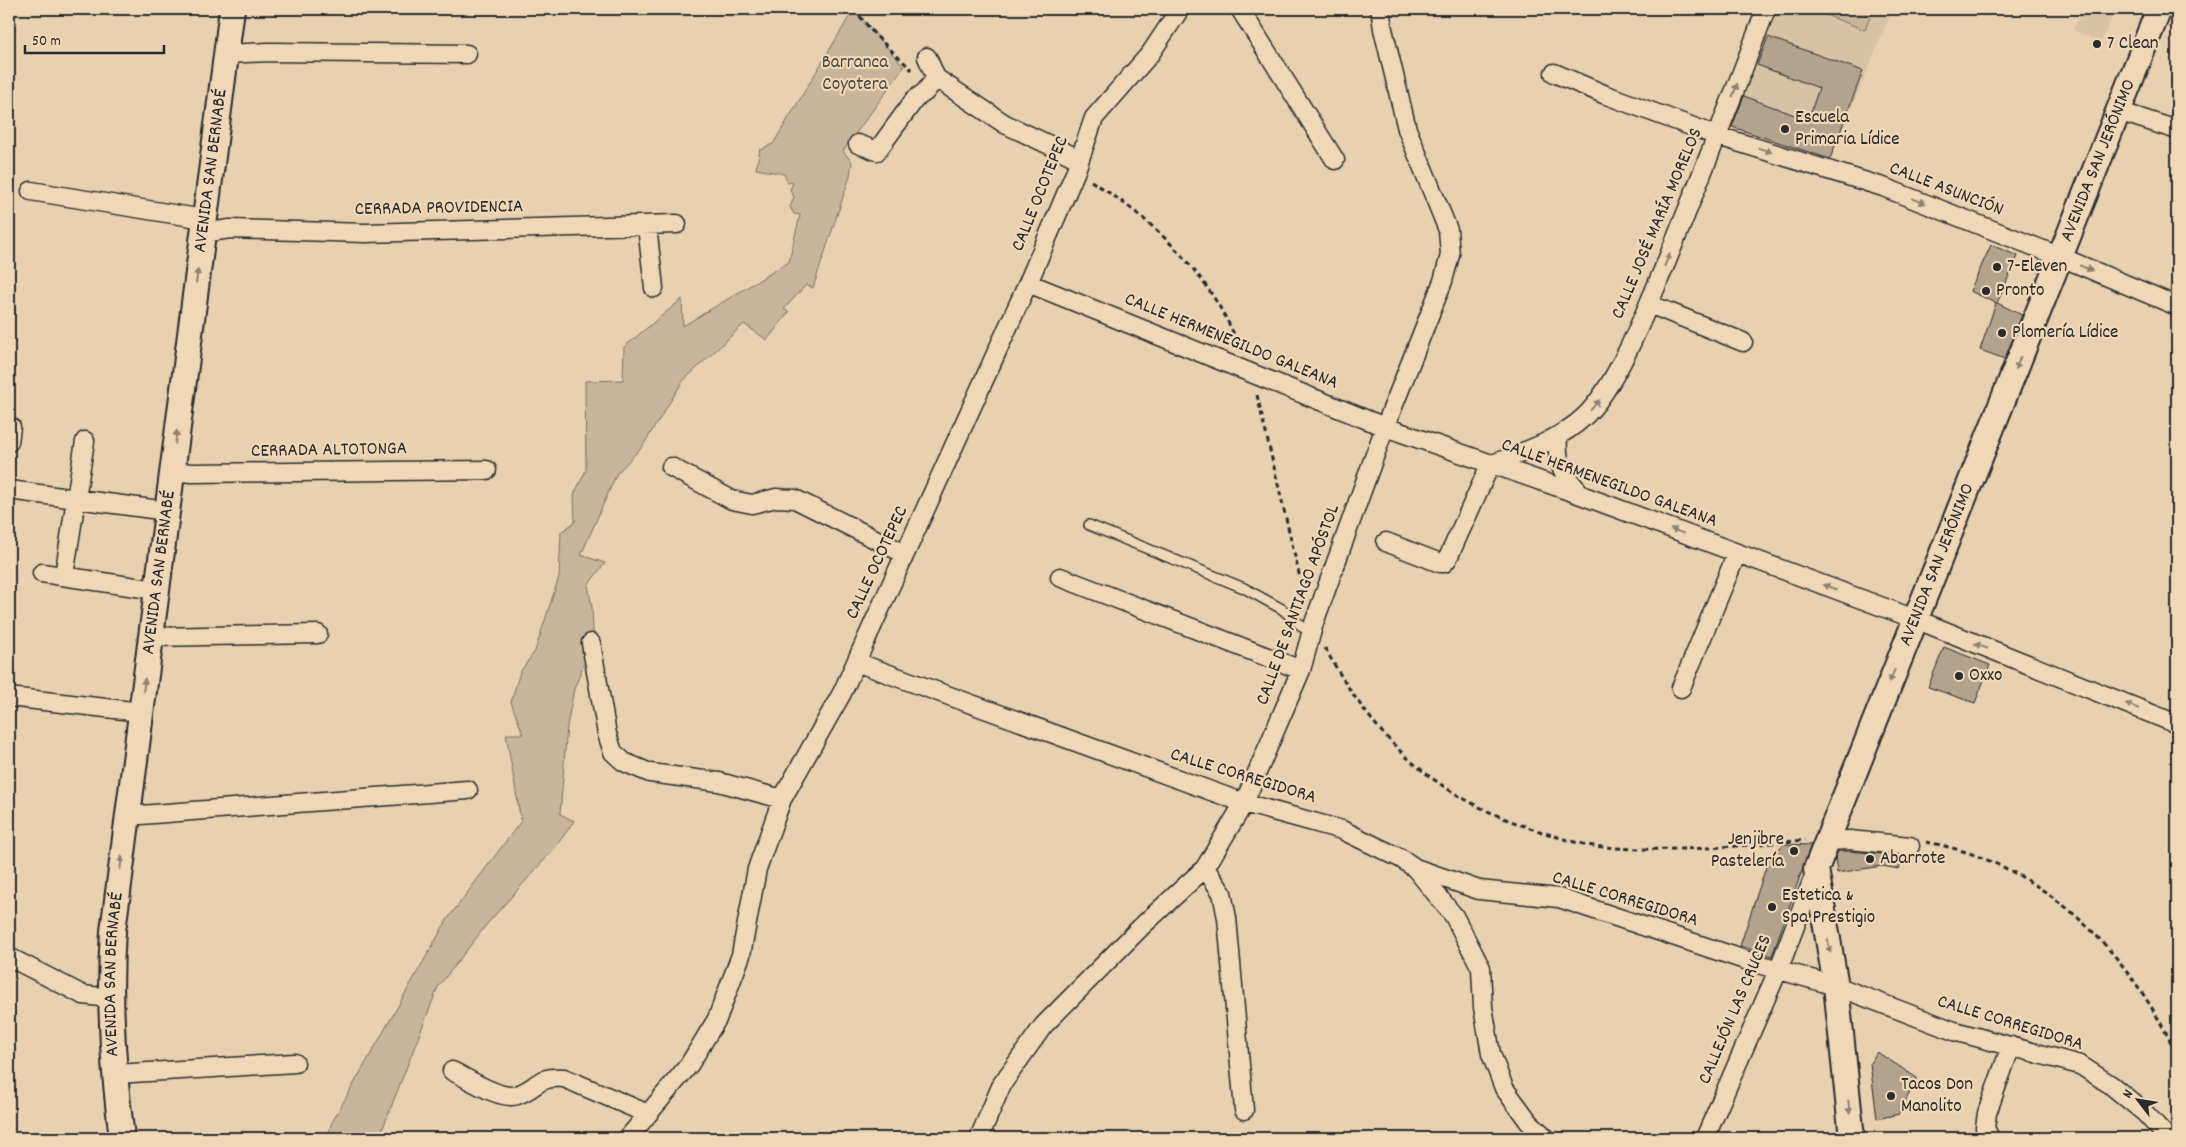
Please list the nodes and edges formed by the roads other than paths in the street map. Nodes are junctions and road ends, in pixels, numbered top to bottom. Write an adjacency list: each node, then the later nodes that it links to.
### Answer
1 (232, 9): 7 (main road, AVENIDA SAN BERNABÉ)
2 (1180, 9): 16 (street, CALLE OCOTEPEC)
3 (1240, 9): 17 (street)
4 (1380, 9): 28 (street, CALLE DE SANTIAGO APÓSTOL)
5 (1766, 9): 14 (street, CALLE JOSÉ MARÍA MORELOS, one-way to 5)
6 (2159, 9): 12 (main road, AVENIDA SAN JERÓNIMO)
7 (226, 54): 8 (street); 20 (main road, AVENIDA SAN BERNABÉ)
8 (467, 54)
9 (927, 57): 11 (street)
10 (1554, 73): 14 (street, CALLE ASUNCIÓN)
11 (936, 78): 15 (street); 16 (street)
12 (2118, 112): 13 (street); 22 (main road, AVENIDA SAN JERÓNIMO)
13 (2177, 130)
14 (1718, 136): 22 (street, CALLE ASUNCIÓN, one-way to 22); 25 (street, CALLE JOSÉ MARÍA MORELOS, one-way to 14)
15 (858, 144)
16 (1079, 159): 23 (street, CALLE OCOTEPEC)
17 (1335, 160)
18 (31, 191): 20 (street, CERRADA PROVIDENCIA)
19 (677, 224): 21 (street, CERRADA PROVIDENCIA)
20 (204, 226): 21 (street, CERRADA PROVIDENCIA); 34 (main road, AVENIDA SAN BERNABÉ, one-way to 20)
21 (648, 226): 24 (street)
22 (2061, 257): 26 (street, CALLE ASUNCIÓN, one-way to 26); 47 (main road, AVENIDA SAN JERÓNIMO, one-way to 47)
23 (1028, 283): 28 (street, CALLE HERMENEGILDO GALEANA); 42 (street, CALLE OCOTEPEC)
24 (654, 288)
25 (1649, 304): 27 (street); 29 (street, CALLE JOSÉ MARÍA MORELOS, one-way to 25)
26 (2177, 306)
27 (1743, 342)
28 (1385, 427): 31 (street, CALLE HERMENEGILDO GALEANA); 50 (street, CALLE DE SANTIAGO APÓSTOL)
29 (1558, 436): 31 (street, CALLE JOSÉ MARÍA MORELOS); 36 (street)
30 (85, 442): 37 (street)
31 (1490, 464): 36 (street, CALLE HERMENEGILDO GALEANA); 40 (street)
32 (671, 467): 42 (street)
33 (487, 470): 34 (street, CERRADA ALTOTONGA)
34 (172, 471): 38 (main road, AVENIDA SAN BERNABÉ)
35 (9, 490): 37 (street)
36 (1581, 495): 41 (street, CALLE HERMENEGILDO GALEANA, one-way to 36)
37 (76, 500): 38 (street); 44 (street)
38 (167, 511): 46 (main road, AVENIDA SAN BERNABÉ)
39 (1089, 525): 50 (lane)
40 (1386, 542)
41 (1737, 553): 47 (street, CALLE HERMENEGILDO GALEANA, one-way to 41); 54 (street)
42 (905, 554): 52 (street, CALLE OCOTEPEC)
43 (42, 573): 44 (street)
44 (64, 576): 46 (street)
45 (1060, 577): 53 (street)
46 (156, 590): 49 (main road, AVENIDA SAN BERNABÉ)
47 (1916, 619): 57 (street, CALLE HERMENEGILDO GALEANA, one-way to 47); 62 (main road, AVENIDA SAN JERÓNIMO, one-way to 62)
48 (318, 634): 49 (street)
49 (150, 637): 56 (main road, AVENIDA SAN BERNABÉ, one-way to 49)
50 (1318, 640): 53 (street, CALLE DE SANTIAGO APÓSTOL)
51 (591, 643): 59 (street)
52 (856, 662): 59 (street, CALLE OCOTEPEC); 60 (street, CALLE CORREGIDORA)
53 (1301, 670): 60 (street, CALLE DE SANTIAGO APÓSTOL)
54 (1681, 688)
55 (9, 697): 56 (street)
56 (141, 712): 61 (main road, AVENIDA SAN BERNABÉ)
57 (2177, 724)
58 (468, 790): 61 (street)
59 (782, 799): 76 (street, CALLE OCOTEPEC)
60 (1244, 803): 64 (street, CALLE DE SANTIAGO APÓSTOL); 65 (street, CALLE CORREGIDORA)
61 (127, 816): 70 (main road, AVENIDA SAN BERNABÉ, one-way to 61)
62 (1818, 840): 63 (street); 66 (main road, AVENIDA SAN JERÓNIMO)
63 (1915, 843)
64 (1205, 868): 75 (street); 80 (street, CALLE DE SANTIAGO APÓSTOL)
65 (1415, 868): 68 (street, CALLE CORREGIDORA); 81 (street)
66 (1816, 870): 68 (street, CALLEJÓN LAS CRUCES); 69 (main road, AVENIDA SAN JERÓNIMO, one-way to 69)
67 (9, 958): 70 (street)
68 (1779, 968): 69 (street, CALLE CORREGIDORA); 82 (street, CALLEJÓN LAS CRUCES)
69 (1836, 986): 71 (street, CALLE CORREGIDORA); 83 (main road, AVENIDA SAN JERÓNIMO, one-way to 83)
70 (110, 998): 74 (main road, AVENIDA SAN BERNABÉ)
71 (2011, 1046): 84 (street); 85 (street, CALLE CORREGIDORA)
72 (295, 1063): 74 (street)
73 (452, 1071): 76 (street)
74 (116, 1074): 78 (main road, AVENIDA SAN BERNABÉ)
75 (1244, 1110)
76 (648, 1114): 79 (street, CALLE OCOTEPEC)
77 (2177, 1134): 85 (street)
78 (122, 1138)
79 (628, 1138)
80 (979, 1138)
81 (1546, 1138)
82 (1705, 1138)
83 (1852, 1138)
84 (1990, 1138)
85 (2168, 1138)

